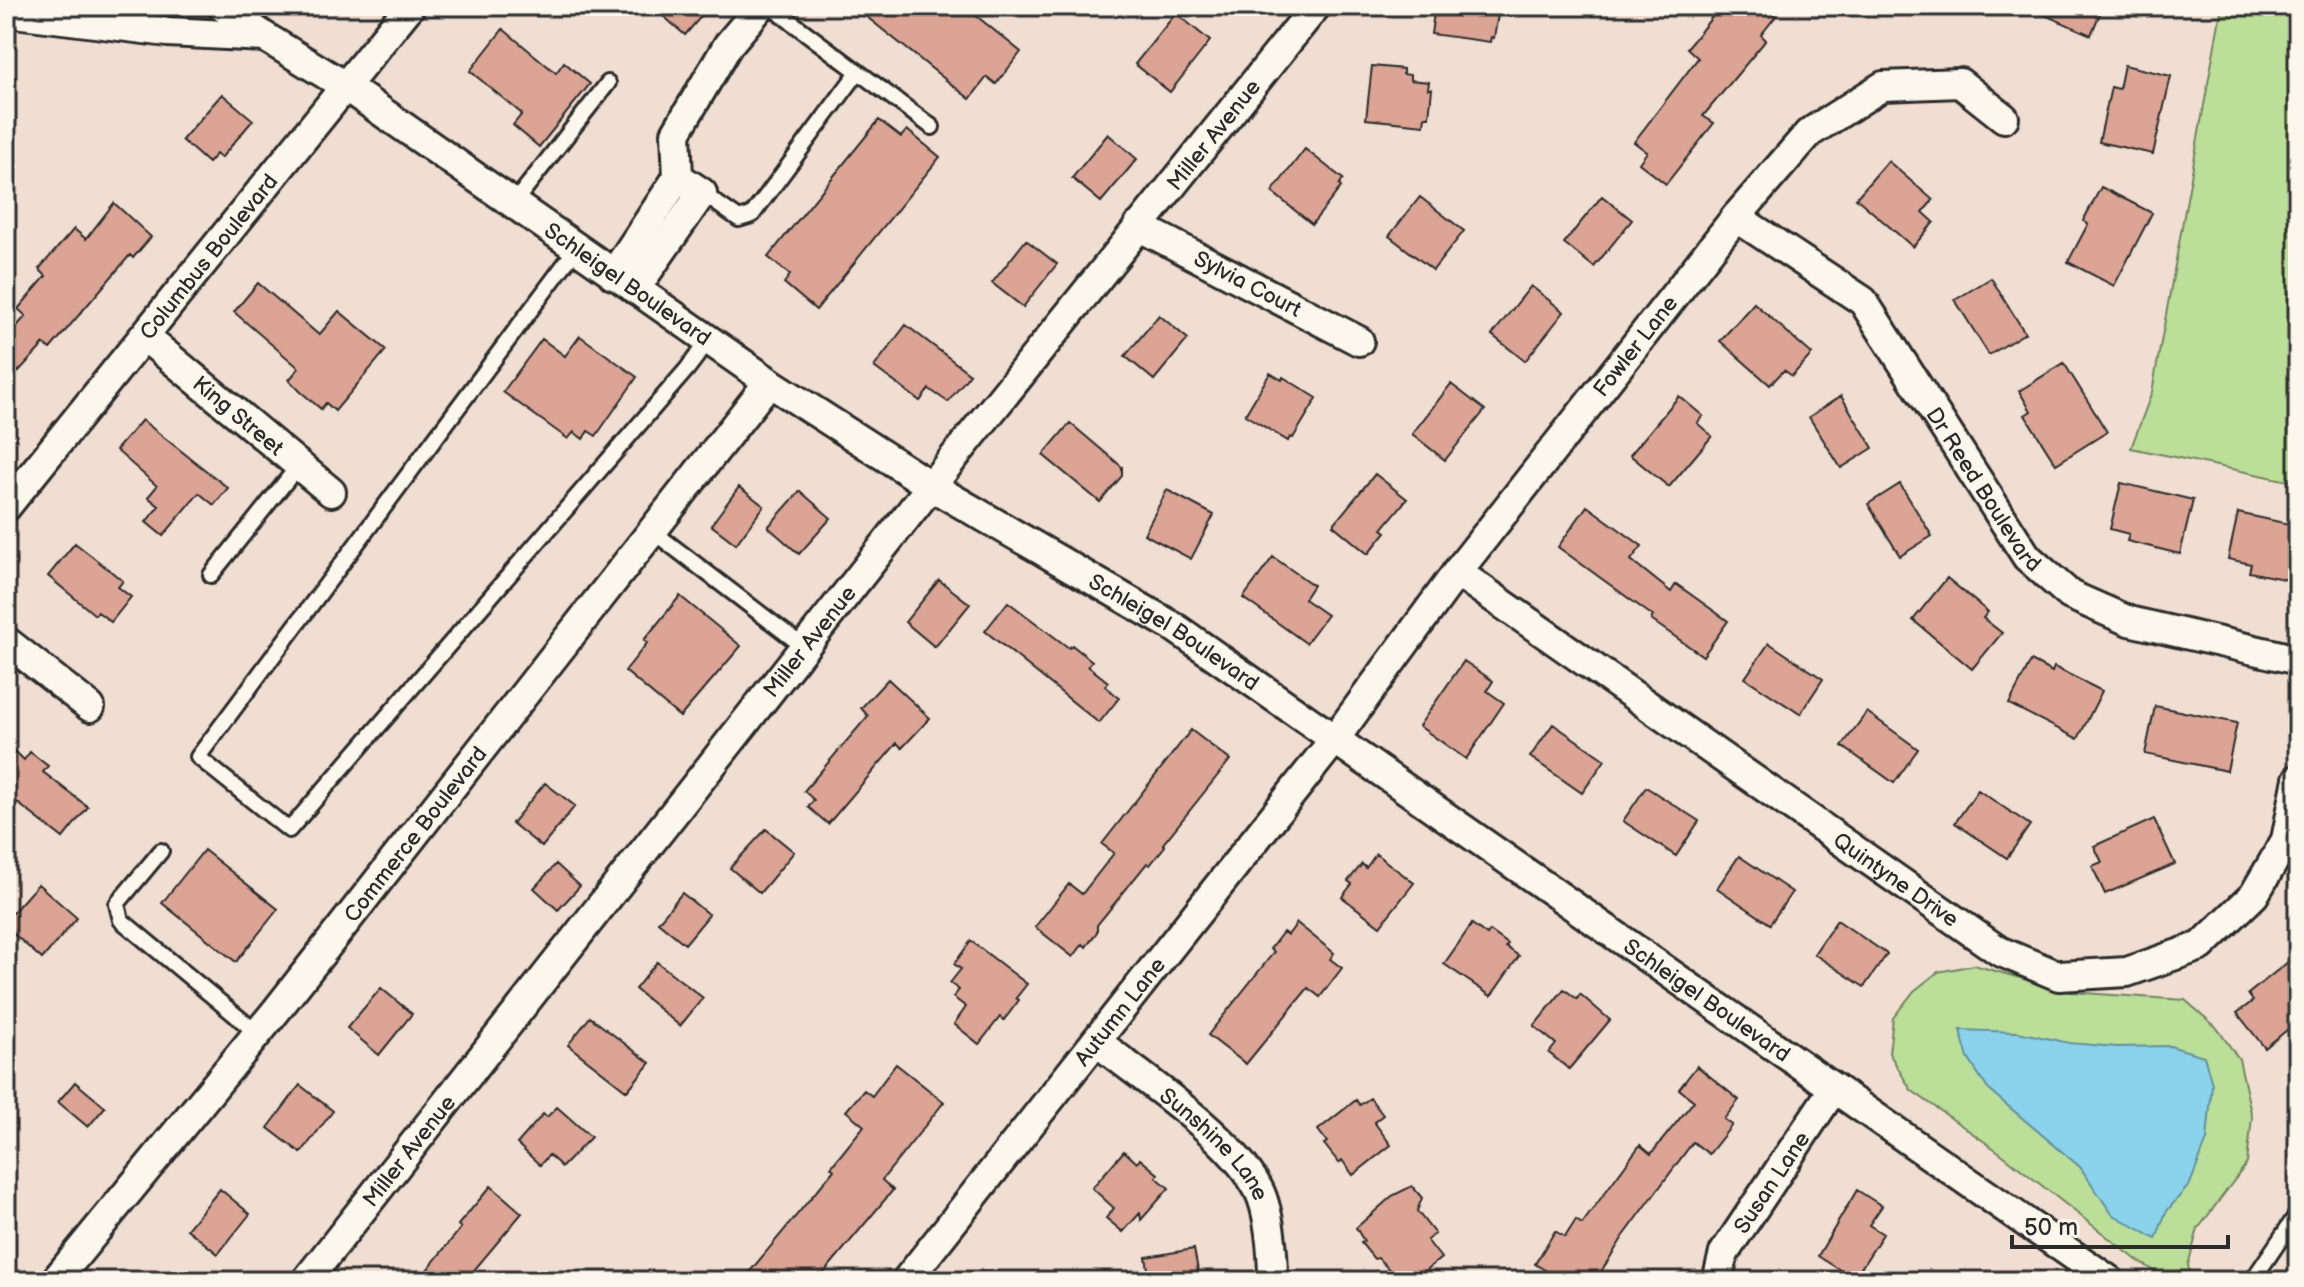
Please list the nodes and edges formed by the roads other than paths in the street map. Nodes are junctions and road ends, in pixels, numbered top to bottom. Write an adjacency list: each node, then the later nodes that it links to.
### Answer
1 (222, 6): 7 (street, Schleigel Boulevard)
2 (410, 6): 10 (street, Columbus Boulevard)
3 (761, 6): 13 (street)
4 (770, 6): 8 (lane)
5 (1316, 6): 17 (street, Miller Avenue)
6 (6, 12): 7 (street)
7 (265, 37): 10 (street, Schleigel Boulevard)
8 (858, 72): 12 (lane); 14 (lane)
9 (608, 83): 15 (lane)
10 (345, 86): 15 (street, Schleigel Boulevard); 20 (street, Columbus Boulevard)
11 (2004, 118): 16 (street, Fowler Lane)
12 (932, 127)
13 (678, 177): 14 (street); 19 (street)
14 (702, 193): 19 (street)
15 (513, 204): 18 (street, Schleigel Boulevard)
16 (1736, 217): 29 (street, Fowler Lane); 33 (street, Dr Reed Boulevard)
17 (1138, 226): 22 (street, Sylvia Court); 25 (street, Miller Avenue)
18 (576, 249): 19 (street, Schleigel Boulevard); 21 (lane)
19 (624, 282): 21 (street, Schleigel Boulevard)
20 (145, 337): 24 (street, King Street); 27 (street, Columbus Boulevard)
21 (709, 340): 23 (street, Schleigel Boulevard)
22 (1359, 341)
23 (769, 382): 25 (street, Schleigel Boulevard); 28 (street, Commerce Boulevard)
24 (299, 465): 26 (street, King Street); 30 (lane)
25 (931, 486): 32 (street, Miller Avenue); 35 (street, Schleigel Boulevard)
26 (331, 492)
27 (6, 507)
28 (651, 530): 32 (lane); 38 (street, Commerce Boulevard)
29 (1457, 572): 35 (street, Fowler Lane); 36 (street, Quintyne Drive)
30 (211, 575)
31 (6, 641): 34 (street)
32 (804, 647): 43 (street, Miller Avenue)
33 (2298, 660)
34 (90, 707)
35 (1334, 740): 39 (street, Autumn Lane); 40 (street, Schleigel Boulevard)
36 (2298, 779)
37 (161, 851): 38 (lane)
38 (257, 1033): 42 (street, Commerce Boulevard)
39 (1096, 1041): 44 (street, Autumn Lane); 45 (street, Sunshine Lane)
40 (1834, 1088): 46 (street, Susan Lane); 47 (street, Schleigel Boulevard)
41 (2298, 1213): 48 (lane)
42 (55, 1281)
43 (306, 1281)
44 (906, 1281)
45 (1273, 1281)
46 (1717, 1281)
47 (2110, 1281)
48 (2252, 1281)

